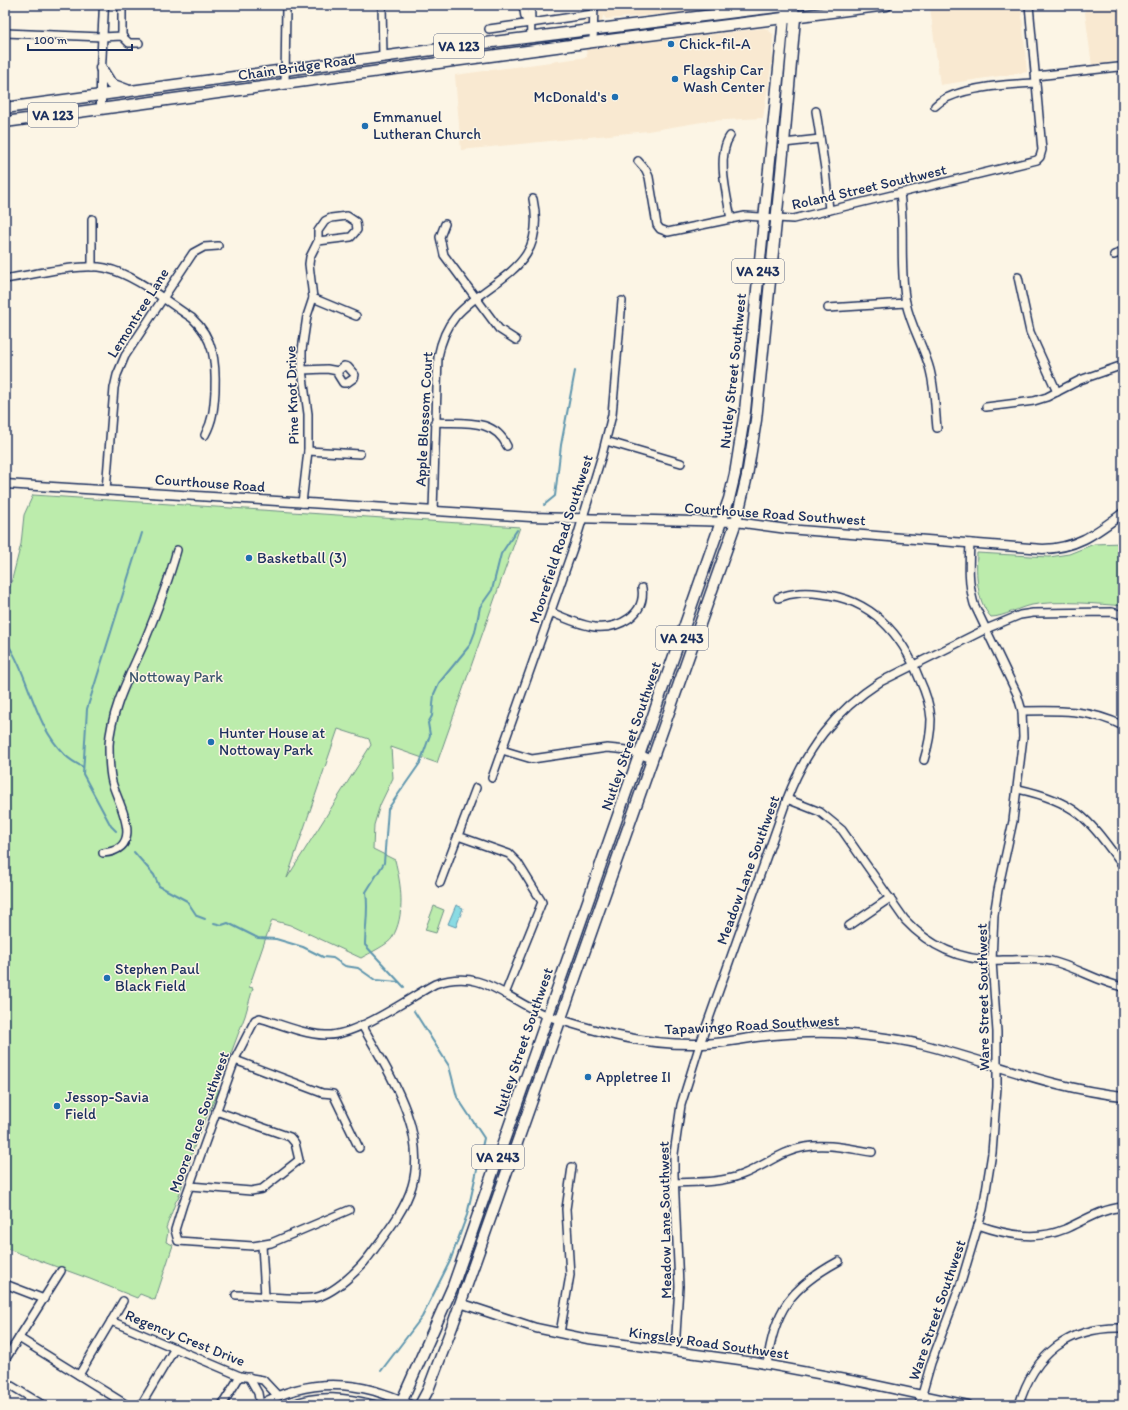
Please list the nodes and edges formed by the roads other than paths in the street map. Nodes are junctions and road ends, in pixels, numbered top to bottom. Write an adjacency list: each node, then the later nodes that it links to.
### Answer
1 (104, 5): 18 (street)
2 (122, 5): 17 (street)
3 (286, 5): 25 (street)
4 (382, 5): 22 (street)
5 (523, 5): 13 (street)
6 (530, 5): 13 (street)
7 (594, 5): 11 (street)
8 (792, 5): 12 (main road, Nutley Street Southwest / VA 243); 15 (main road, VA 123)
9 (887, 5): 12 (main road, VA 123)
10 (1029, 5): 26 (street)
11 (594, 14): 13 (street); 15 (street)
12 (789, 18): 20 (main road, VA 123); 37 (main road, Nutley Street Southwest / VA 243); 42 (main road, Nutley Street Southwest / VA 243)
13 (529, 23): 14 (street); 19 (street)
14 (489, 29)
15 (593, 29): 19 (main road, Chain Bridge Road / VA 123); 20 (street)
16 (5, 33): 18 (street)
17 (122, 36): 18 (street); 21 (street)
18 (102, 37): 23 (street)
19 (531, 37): 22 (main road, Chain Bridge Road / VA 123)
20 (593, 42): 27 (main road, Chain Bridge Road / VA 123)
21 (140, 43)
22 (383, 57): 25 (main road, Chain Bridge Road / VA 123)
23 (100, 68): 28 (main road); 29 (street)
24 (1123, 68): 26 (street)
25 (285, 71): 27 (street); 28 (main road, Chain Bridge Road / VA 123)
26 (1036, 80): 30 (street); 39 (street, Roland Street Southwest)
27 (285, 84): 32 (main road, Chain Bridge Road / VA 123)
28 (130, 91): 29 (main road, Chain Bridge Road / VA 123)
29 (100, 95): 31 (main road, Chain Bridge Road / VA 123); 32 (street)
30 (935, 106)
31 (5, 108)
32 (101, 109): 34 (main road, Chain Bridge Road / VA 123)
33 (816, 111): 36 (street)
34 (5, 122)
35 (730, 136): 44 (street)
36 (820, 138): 37 (street); 41 (street)
37 (784, 143): 45 (main road, Nutley Street Southwest / VA 243)
38 (638, 161): 44 (street, Roland Street Southwest)
39 (900, 193): 41 (street, Roland Street Southwest); 58 (street)
40 (533, 199): 56 (street, Apple Blossom Court)
41 (829, 210): 45 (street, Roland Street Southwest)
42 (764, 217): 44 (street, Roland Street Southwest); 45 (street, Roland Street Southwest); 82 (main road, Nutley Street Southwest / VA 243)
43 (92, 219): 51 (street)
44 (731, 219)
45 (777, 219): 83 (main road, Nutley Street Southwest / VA 243)
46 (445, 224): 56 (street)
47 (318, 241): 47 (street, Pine Knot Drive); 55 (street, Pine Knot Drive)
48 (218, 246): 54 (street, Lemontree Lane)
49 (1123, 252): 50 (street)
50 (1114, 255)
51 (92, 267): 53 (street); 54 (street)
52 (1018, 277): 65 (street)
53 (5, 279)
54 (162, 298): 69 (street); 76 (street, Lemontree Lane)
55 (313, 298): 60 (street); 63 (street, Pine Knot Drive)
56 (476, 299): 61 (street); 67 (street, Apple Blossom Court)
57 (622, 301): 70 (street, Moorefield Road Southwest)
58 (906, 303): 59 (street); 68 (street)
59 (828, 308)
60 (356, 316)
61 (516, 340)
62 (1123, 365): 65 (street)
63 (302, 370): 64 (street); 72 (street, Pine Knot Drive)
64 (338, 372)
65 (1057, 392): 66 (street)
66 (986, 407)
67 (435, 422): 71 (street); 79 (street, Apple Blossom Court)
68 (937, 428)
69 (205, 435)
70 (606, 441): 74 (street); 81 (street, Moorefield Road Southwest)
71 (507, 446)
72 (308, 451): 73 (street); 77 (street, Pine Knot Drive)
73 (360, 454)
74 (681, 463)
75 (5, 484): 76 (street, Courthouse Road)
76 (106, 490): 77 (street, Courthouse Road)
77 (302, 503): 78 (street, Courthouse Road)
78 (414, 509): 79 (street, Courthouse Road Southwest)
79 (433, 510): 81 (street, Courthouse Road Southwest)
80 (1123, 513): 84 (street, Courthouse Road Southwest)
81 (583, 517): 82 (street, Courthouse Road Southwest); 88 (street, Moorefield Road Southwest)
82 (722, 522): 83 (street, Courthouse Road Southwest); 95 (main road, Nutley Street Southwest / VA 243)
83 (736, 522): 84 (street, Courthouse Road Southwest); 96 (main road, Nutley Street Southwest / VA 243)
84 (970, 543): 90 (street, Ware Street Southwest)
85 (176, 550): 103 (street)
86 (642, 588): 88 (street)
87 (778, 598): 91 (street)
88 (550, 612): 94 (street, Moorefield Road Southwest)
89 (1123, 615): 90 (street, Meadow Lane Southwest)
90 (986, 629): 91 (street, Meadow Lane Southwest); 92 (street, Ware Street Southwest)
91 (914, 665): 97 (street); 101 (street, Meadow Lane Southwest)
92 (1022, 711): 93 (street); 100 (street, Ware Street Southwest)
93 (1123, 726)
94 (502, 750): 95 (street); 98 (street, Moorefield Road Southwest)
95 (640, 755): 96 (street); 111 (main road, Nutley Street Southwest / VA 243)
96 (652, 758): 113 (main road, Nutley Street Southwest / VA 243)
97 (924, 760)
98 (492, 778)
99 (476, 788): 102 (street)
100 (1018, 789): 104 (street); 108 (street, Ware Street Southwest)
101 (787, 799): 106 (street); 115 (street, Meadow Lane Southwest)
102 (458, 836): 105 (street); 110 (street)
103 (103, 853)
104 (1123, 866)
105 (440, 883)
106 (890, 898): 107 (street); 108 (street)
107 (849, 926)
108 (992, 961): 109 (street); 117 (street, Ware Street Southwest)
109 (1123, 987)
110 (505, 994): 111 (street, Tapawingo Road Southwest); 114 (street, Tapawingo Road Southwest)
111 (548, 1016): 113 (street, Tapawingo Road Southwest); 134 (main road, Nutley Street Southwest / VA 243)
112 (260, 1018): 114 (street, Tapawingo Road Southwest); 116 (street, Moore Place Southwest)
113 (560, 1020): 115 (street, Tapawingo Road Southwest); 137 (main road, Nutley Street Southwest / VA 243)
114 (362, 1025): 133 (street)
115 (700, 1044): 117 (street, Tapawingo Road Southwest); 123 (street, Meadow Lane Southwest)
116 (234, 1060): 119 (street, Moore Place Southwest); 120 (street)
117 (998, 1068): 118 (street, Tapawingo Road Southwest); 127 (street, Ware Street Southwest)
118 (1123, 1096)
119 (216, 1111): 124 (street, Moore Place Southwest); 124 (street)
120 (359, 1148)
121 (872, 1152): 123 (street)
122 (572, 1168): 140 (street)
123 (674, 1183): 143 (street, Meadow Lane Southwest)
124 (190, 1186): 128 (street, Moore Place Southwest)
125 (1123, 1207): 127 (street)
126 (349, 1210): 128 (street)
127 (978, 1226): 150 (street, Ware Street Southwest)
128 (262, 1244): 133 (street)
129 (839, 1261): 145 (street)
130 (61, 1271): 135 (street)
131 (5, 1284): 135 (street)
132 (236, 1295): 133 (street)
133 (265, 1296)
134 (448, 1298): 137 (street, Kingsley Road Southwest); 152 (main road, Nutley Street Southwest / VA 243)
135 (44, 1299): 141 (street)
136 (123, 1301): 138 (street)
137 (460, 1303): 140 (street, Kingsley Road Southwest); 160 (main road, Nutley Street Southwest / VA 243)
138 (111, 1322): 142 (street, Regency Crest Drive); 146 (street)
139 (1123, 1328): 163 (street)
140 (560, 1334): 143 (street, Kingsley Road Southwest)
141 (19, 1338): 144 (street); 146 (street)
142 (176, 1348): 147 (street, Regency Crest Drive); 155 (street)
143 (675, 1351): 145 (street, Kingsley Road Southwest)
144 (5, 1360)
145 (767, 1365): 150 (street, Kingsley Road Southwest)
146 (79, 1375): 154 (street)
147 (240, 1376): 148 (street, Regency Crest Drive); 156 (street)
148 (249, 1377): 151 (street, Regency Crest Drive); 157 (street, Regency Crest Drive)
149 (5, 1382): 153 (street)
150 (922, 1394): 161 (street, Ware Street Southwest); 162 (street, Kingsley Road Southwest)
151 (278, 1396): 152 (street); 157 (street)
152 (404, 1403)
153 (43, 1405)
154 (126, 1405)
155 (141, 1405)
156 (222, 1405)
157 (260, 1405)
158 (292, 1405): 159 (street)
159 (374, 1405)
160 (420, 1405)
161 (919, 1405)
162 (968, 1405)
163 (1019, 1405)

